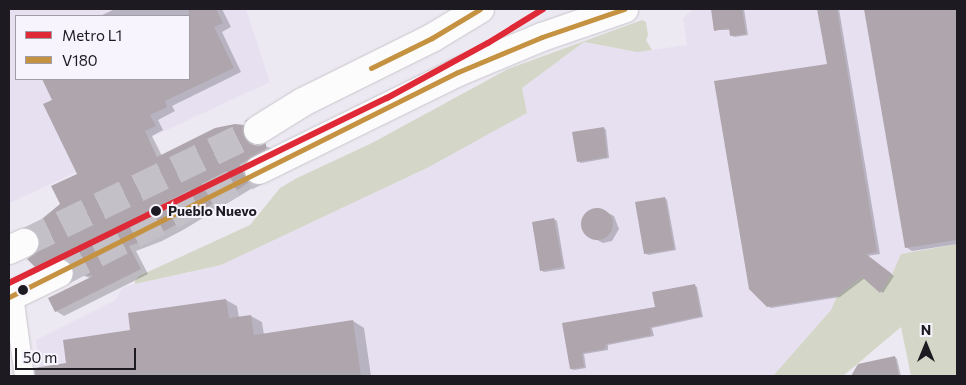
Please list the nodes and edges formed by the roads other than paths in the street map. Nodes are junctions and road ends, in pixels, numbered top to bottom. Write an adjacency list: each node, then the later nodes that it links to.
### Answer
1 (480, 9): 3 (main road)
2 (624, 9): 4 (main road)
3 (258, 130)
4 (259, 170)
5 (59, 273): 6 (main road)
6 (11, 296): 7 (street)
7 (24, 376)

